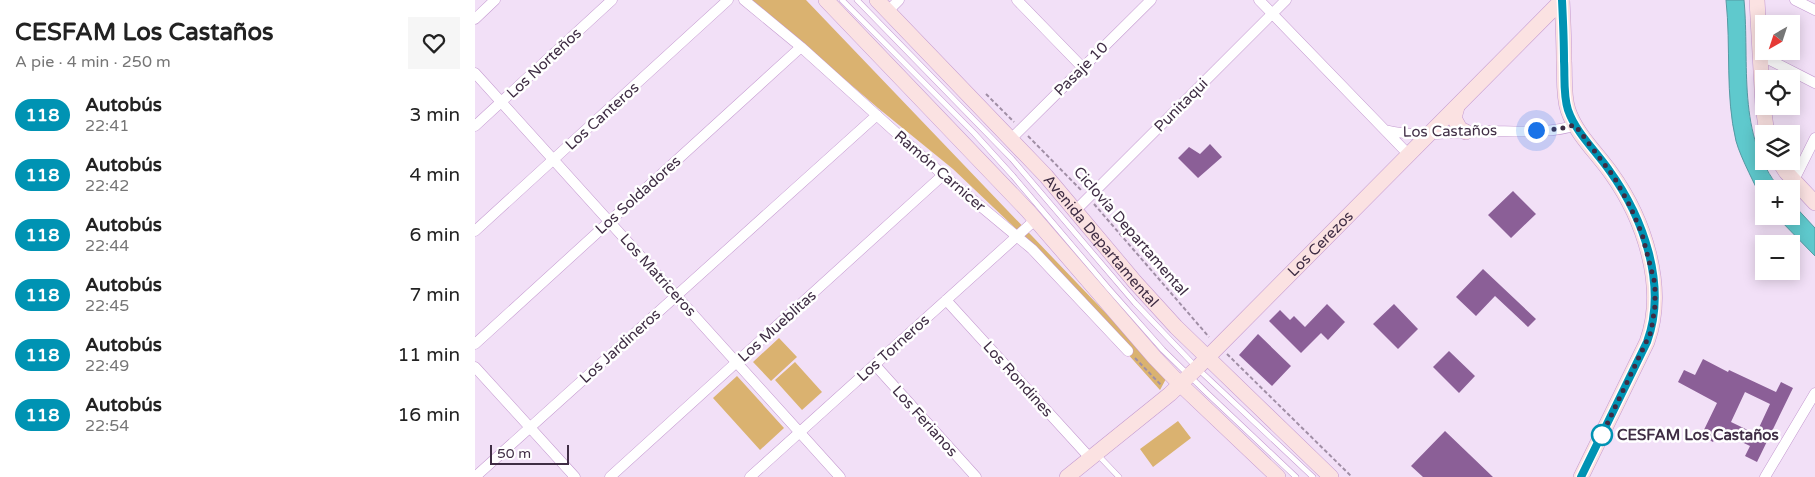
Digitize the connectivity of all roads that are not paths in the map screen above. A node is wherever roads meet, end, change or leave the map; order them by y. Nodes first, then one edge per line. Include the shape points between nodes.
1 (495, 0) edge
2 (612, 0) edge
3 (729, 0) edge
4 (744, 0) edge
5 (826, 0) edge
6 (842, 0) edge
7 (857, 0) edge
8 (877, 0) edge
9 (899, 0) edge
10 (1151, 0) edge
11 (1259, 0) edge
12 (1286, 0) edge
13 (1562, 0) edge
14 (1757, 0) edge
15 (1795, 0) edge
16 (1025, 3) edge
17 (1815, 10) edge
18 (888, 11) junction
19 (1273, 14) junction
20 (1758, 15) edge
21 (475, 19) edge
22 (1541, 23) junction
23 (1564, 34) junction
24 (801, 47) junction
25 (1760, 60) edge
26 (1770, 60) edge
27 (1083, 68) junction
28 (475, 73) edge
29 (1815, 83) edge
30 (501, 102) junction
31 (1457, 107) junction
32 (877, 115) junction
33 (1575, 125) junction
34 (1765, 125) edge
35 (475, 126) edge
36 (1385, 130) junction
37 (1466, 132) junction
38 (1431, 133) junction
39 (1017, 134) junction
40 (1815, 138) edge
41 (1409, 155) junction
42 (554, 159) junction
43 (1786, 170) edge
44 (943, 175) junction
45 (1794, 180) joint
46 (1800, 187) edge
47 (1815, 203) edge
48 (1076, 210) junction
49 (1035, 220) junction
50 (609, 221) junction
51 (475, 231) edge
52 (1016, 236) junction
53 (677, 295) junction
54 (946, 300) junction
55 (475, 344) edge
56 (1129, 351) road end
57 (737, 362) junction
58 (875, 364) junction
59 (475, 366) edge
60 (1189, 376) junction
61 (1815, 393) edge
62 (530, 427) junction
63 (800, 432) junction
64 (1093, 456) junction
65 (1312, 460) junction
66 (475, 477) edge
67 (575, 477) edge
68 (610, 477) edge
69 (750, 477) edge
70 (840, 477) edge
71 (976, 477) edge
72 (1067, 477) edge
73 (1119, 477) edge
74 (1277, 477) edge
75 (1296, 477) edge
76 (1313, 477) edge
77 (1324, 477) edge
78 (1331, 477) edge
79 (1581, 477) edge
80 (1765, 477) edge

1 - 21 street
2 - 30 street, Los Norteños
3 - 42 street, Los Canteros
4 - 24 street, Ramón Carnicer
5 - 49 street, Avenida Departamental
6 - 60 lane via 974,133
7 - 60 lane via 1052,204
8 - 18 street, Avenida Departamental
9 - 18 street
10 - 27 street, Pasaje 10
11 - 19 street, Los Castaños
12 - 19 street, Punitaqui
13 - 22 street, Los Cerezos
13 - 23 street
14 - 20 street
15 - 17 street
16 - 27 street
18 - 39 street, Avenida Departamental
19 - 36 street, Los Castaños
19 - 48 street, Punitaqui
22 - 23 street via 1555,24
22 - 31 street, Los Cerezos
23 - 33 street via 1566,103
24 - 32 street, Ramón Carnicer
24 - 50 street, Los Soldadores
25 - 34 street
26 - 29 street
27 - 39 street, Pasaje 10
28 - 30 street, Los Matriceros
30 - 35 street, Los Norteños
30 - 42 street, Los Matriceros
31 - 37 street via 1456,124
31 - 38 street, Los Cerezos
32 - 44 street, Ramón Carnicer
32 - 53 street, Los Jardineros
33 - 37 street, Los Castaños via 1553,130
33 - 79 street via 1614,177 1630,206 1648,253 1655,295 1654,320 1647,342
36 - 38 street, Los Castaños
36 - 41 street, Los Castaños
37 - 38 street, Los Castaños
38 - 41 street, Los Cerezos
39 - 48 street, Avenida Departamental
40 - 45 street
41 - 60 street, Los Cerezos
42 - 50 street, Los Matriceros
42 - 51 street, Los Canteros
43 - 45 street
44 - 52 street, Ramón Carnicer
44 - 57 street, Los Mueblitas
46 - 47 street
48 - 60 street, Avenida Departamental via 1135,282
49 - 52 street, Los Torneros
49 - 60 street, Avenida Departamental via 1099,295
50 - 53 street, Los Matriceros
50 - 55 street, Los Soldadores
52 - 54 street, Los Torneros
52 - 56 street, Ramón Carnicer
53 - 57 street, Los Matriceros
53 - 62 street, Los Jardineros
54 - 58 street, Los Torneros
54 - 64 street, Los Rondines
57 - 63 street, Los Matriceros
57 - 68 street, Los Mueblitas
58 - 63 street, Los Torneros
58 - 71 street, Los Ferianos
59 - 62 street
60 - 64 street, Los Cerezos
60 - 65 street, Avenida Departamental
60 - 74 street, Avenida Departamental
60 - 75 lane
60 - 76 lane
61 - 80 street
62 - 66 street, Los Jardineros
62 - 67 street
63 - 69 street, Los Torneros
63 - 70 street, Los Matriceros
64 - 72 street, Los Cerezos
64 - 73 lane
65 - 77 lane
65 - 78 street, Avenida Departamental

